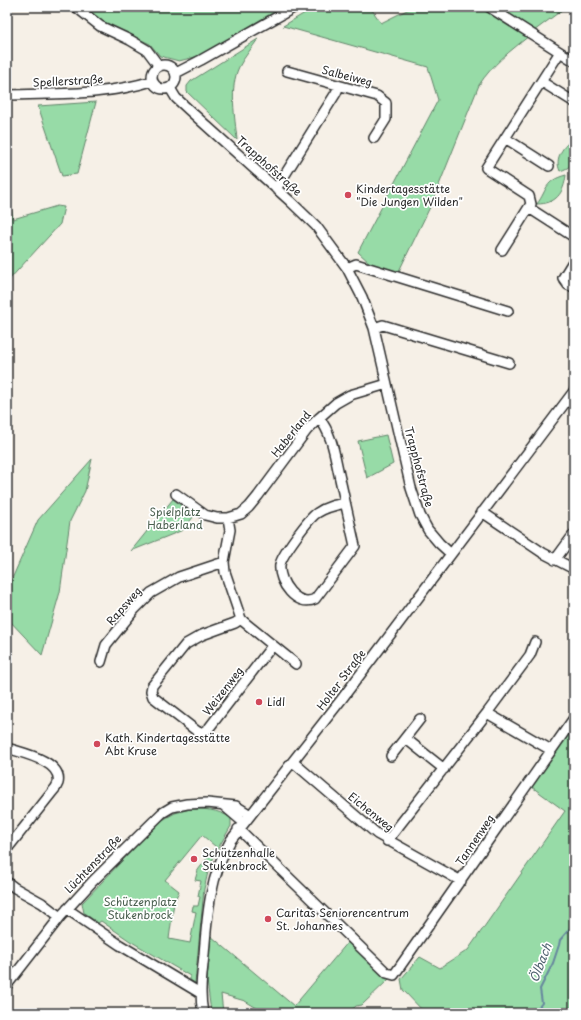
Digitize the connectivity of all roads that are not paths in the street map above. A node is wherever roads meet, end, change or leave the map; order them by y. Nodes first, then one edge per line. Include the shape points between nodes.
1 (76, 7) edge
2 (295, 7) edge
3 (489, 7) edge
4 (560, 52) junction
5 (574, 61) edge
6 (159, 66) junction
7 (287, 71) dead end
8 (176, 73) junction
9 (152, 82) junction
10 (542, 82) junction
11 (339, 86) junction
12 (170, 88) junction
13 (7, 95) edge
14 (574, 102) edge
15 (374, 138) dead end
16 (505, 138) junction
17 (549, 166) dead end
18 (276, 188) junction
19 (529, 208) junction
20 (574, 237) edge
21 (502, 250) dead end
22 (574, 260) edge
23 (347, 268) junction
24 (574, 287) edge
25 (508, 311) dead end
26 (374, 328) junction
27 (509, 363) dead end
28 (387, 384) junction
29 (574, 391) edge
30 (319, 418) junction
31 (176, 494) dead end
32 (345, 503) junction
33 (482, 512) junction
34 (228, 518) junction
35 (574, 534) edge
36 (451, 554) junction
37 (555, 560) junction
38 (224, 562) junction
39 (574, 569) edge
40 (241, 618) junction
41 (535, 642) dead end
42 (272, 646) junction
43 (101, 662) dead end
44 (296, 664) dead end
45 (487, 713) junction
46 (574, 718) edge
47 (420, 719) dead end
48 (405, 738) junction
49 (7, 748) edge
50 (551, 750) junction
51 (390, 756) dead end
52 (293, 762) junction
53 (444, 769) junction
54 (222, 804) junction
55 (250, 814) junction
56 (240, 826) junction
57 (387, 841) junction
58 (7, 849) edge
59 (461, 881) junction
60 (7, 882) edge
61 (67, 909) junction
62 (60, 917) junction
63 (7, 985) edge
64 (200, 993) junction
65 (203, 1013) edge

1 - 6 street via 100,26 147,50
2 - 8 street
3 - 4 street
4 - 5 street
4 - 10 street
6 - 8 street via 171,67
6 - 9 street via 153,71
7 - 11 street, Salbeiweg
8 - 12 street via 177,78
9 - 12 street via 156,87
9 - 13 street, Spellerstraße via 98,93
10 - 14 street
10 - 16 street
11 - 15 street, Salbeiweg via 377,96 386,104 386,119
11 - 18 street
12 - 18 street, Trapphofstraße via 176,98
16 - 17 street
16 - 19 street via 486,168 529,196
18 - 23 street, Trapphofstraße via 316,226
19 - 20 street
19 - 21 street
22 - 24 street via 563,278 568,285
23 - 25 street via 356,264
23 - 26 street, Trapphofstraße
26 - 27 street via 383,325
26 - 28 street, Trapphofstraße
28 - 30 street, Haberland via 350,395
28 - 36 street, Trapphofstraße via 411,488 420,515 428,530
29 - 33 street, Holter Straße
30 - 32 street via 332,444
30 - 34 street, Haberland via 307,430 249,507 240,514
31 - 34 street, Haberland via 205,516
32 - 32 street via 355,546 315,599 305,602 284,585 280,574 283,555 314,514 324,508
33 - 36 street, Holter Straße
33 - 37 street
34 - 38 street via 230,530
35 - 37 street
36 - 52 street, Holter Straße
37 - 39 street
38 - 40 street
38 - 43 street, Rapsweg via 179,577 151,592 106,645
40 - 42 street
40 - 42 street, Weizenweg via 186,644 152,686 153,697 198,732 203,732 209,728
41 - 45 street via 530,655
42 - 44 street
45 - 50 street
45 - 53 street
46 - 50 street, Tannenweg
47 - 48 street
48 - 51 street
48 - 53 street
49 - 58 street via 46,761 58,775 58,782 53,791
50 - 59 street, Tannenweg
52 - 55 street, Holter Straße
52 - 57 street, Eichenweg
53 - 57 street
54 - 55 street, Lüchtenstraße via 236,806
54 - 56 street
54 - 61 street, Lüchtenstraße via 187,804 172,807 162,813
55 - 56 street, Holter Straße
56 - 59 street, Tannenweg via 244,834 387,973 394,975
56 - 64 street, Holter Straße via 224,850 216,872 206,922
57 - 59 street, Eichenweg
60 - 62 street
61 - 62 street, Lüchtenstraße
61 - 64 street
62 - 63 street, Lüchtenstraße
64 - 65 street, Holter Straße

